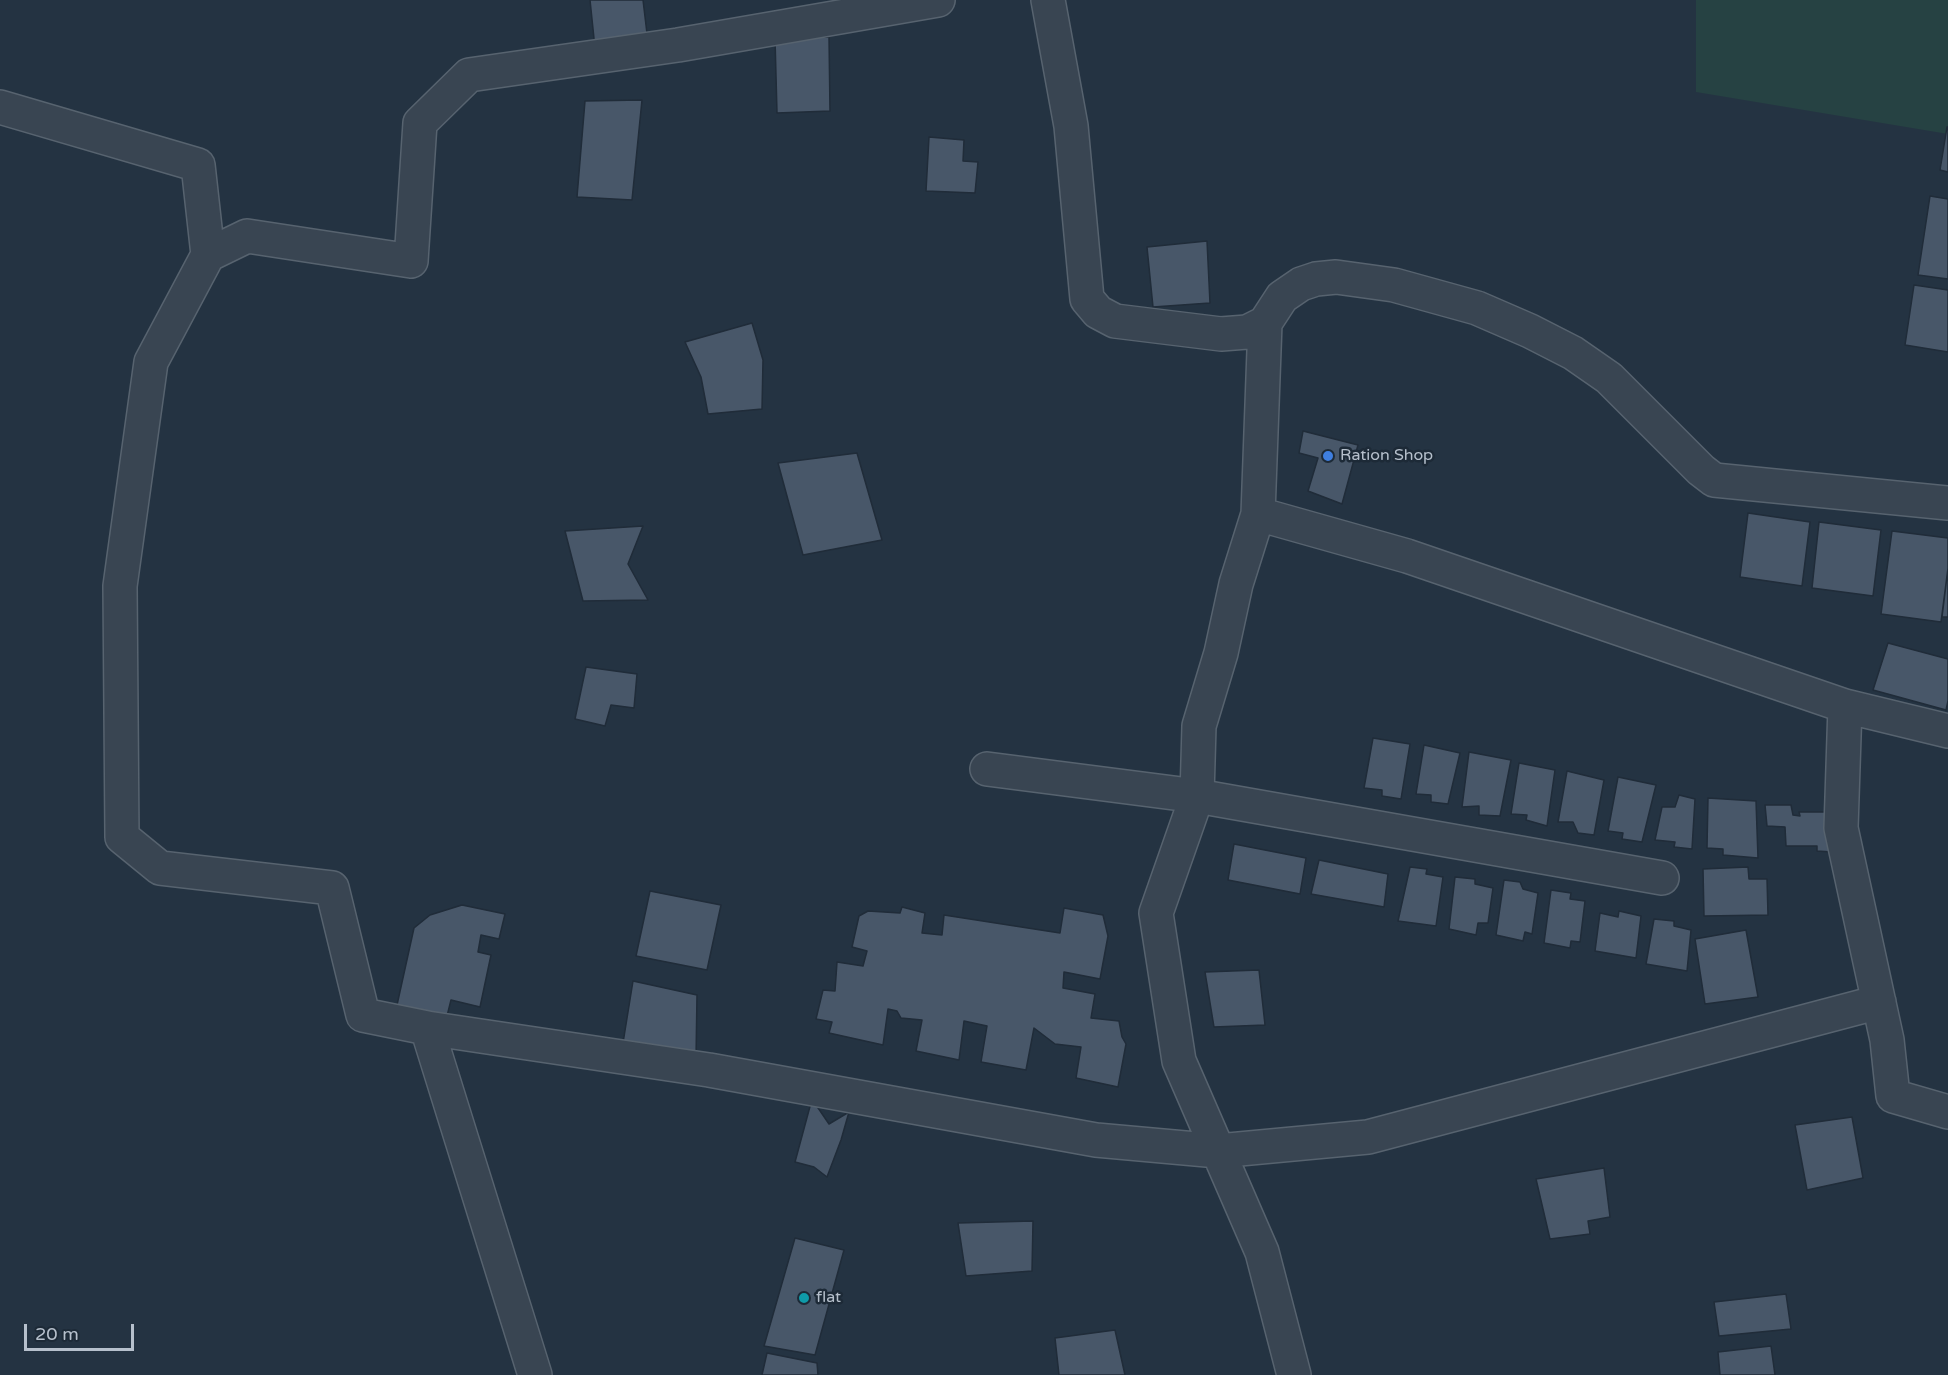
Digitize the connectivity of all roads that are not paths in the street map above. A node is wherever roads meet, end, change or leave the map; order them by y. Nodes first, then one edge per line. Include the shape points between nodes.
1 (938, 0) edge
2 (1048, 0) edge
3 (0, 107) edge
4 (208, 255) junction
5 (1265, 323) junction
6 (1948, 503) edge
7 (1258, 514) junction
8 (1845, 706) junction
9 (1948, 731) edge
10 (987, 769) dead end
11 (1197, 796) junction
12 (1662, 878) dead end
13 (1879, 1002) junction
14 (427, 1028) junction
15 (1948, 1112) edge
16 (1218, 1151) junction
17 (536, 1375) edge
18 (1294, 1375) edge

1 - 4 street via 678,45 469,75 420,123 411,261 247,236
2 - 5 street via 1071,126 1087,299 1098,312 1115,321 1221,334 1246,332
3 - 4 street via 198,165
4 - 14 street via 151,362 120,586 123,837 160,868 332,888 363,1015
5 - 6 street via 1282,297 1316,279 1336,277 1394,285 1477,308 1573,353 1610,378 1714,480
5 - 7 street
7 - 8 street via 1407,556
7 - 11 street via 1200,726
8 - 9 street
8 - 13 street via 1841,828
10 - 11 street
11 - 12 street
11 - 16 street via 1156,913 1179,1061
13 - 15 street via 1893,1096
13 - 16 street via 1368,1137
14 - 16 street via 709,1070 1096,1140
14 - 17 street
16 - 18 street via 1262,1252

